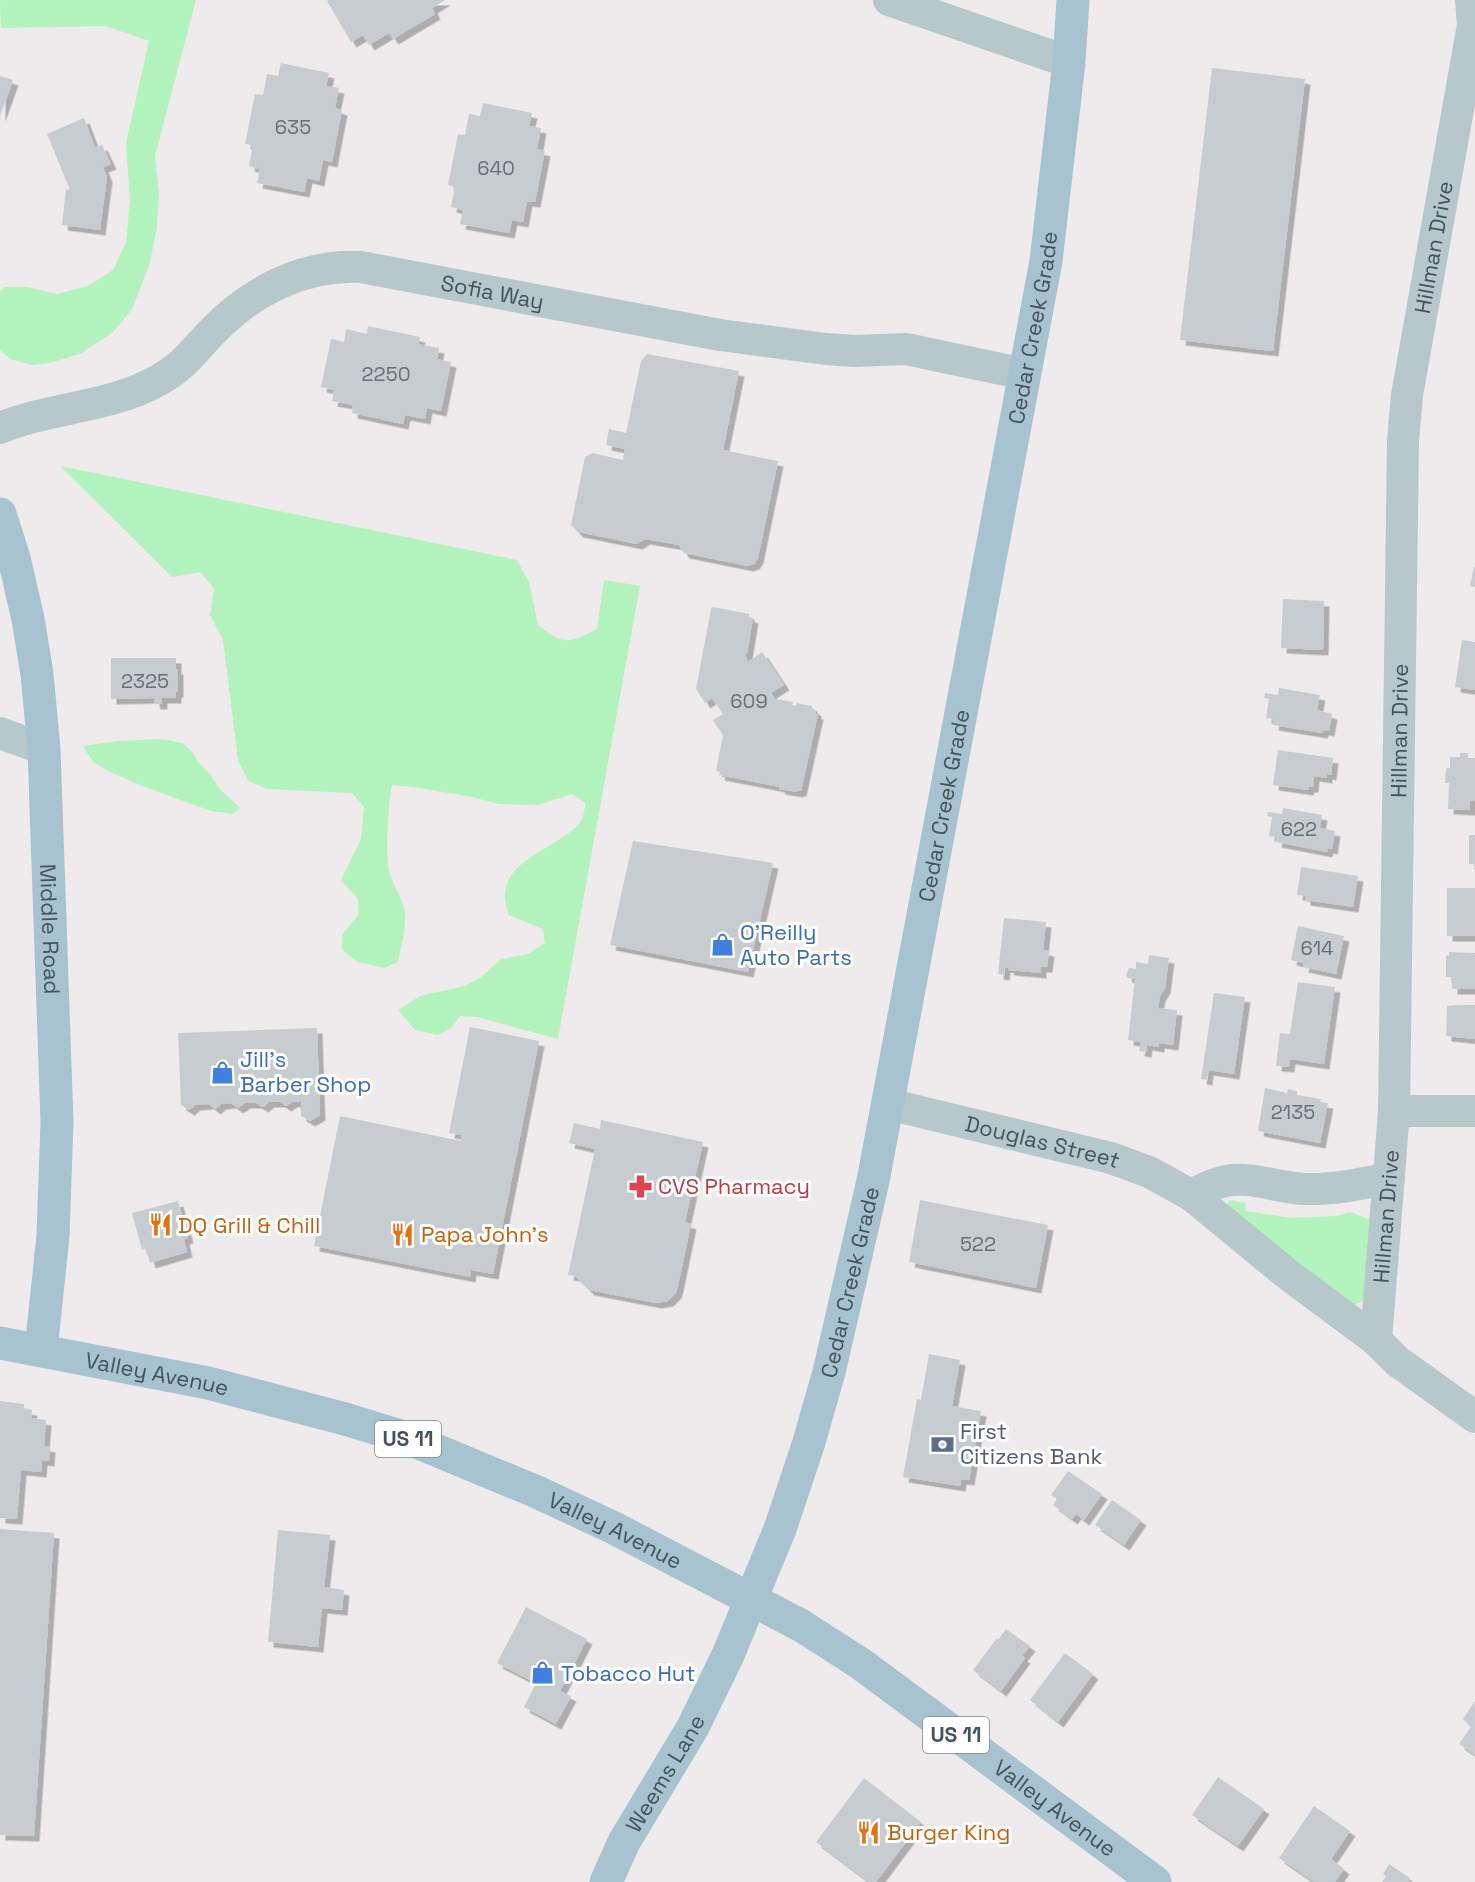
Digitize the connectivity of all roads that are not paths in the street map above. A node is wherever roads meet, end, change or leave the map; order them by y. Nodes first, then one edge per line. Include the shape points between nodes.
1 (890, 0) edge
2 (1073, 0) edge
3 (1471, 0) edge
4 (1069, 62) junction
5 (1025, 374) junction
6 (0, 428) edge
7 (0, 514) edge
8 (0, 734) edge
9 (44, 749) junction
10 (888, 1104) junction
11 (1475, 1110) edge
12 (1394, 1111) junction
13 (1389, 1178) junction
14 (1191, 1196) junction
15 (1376, 1340) junction
16 (0, 1342) edge
17 (41, 1350) junction
18 (1475, 1417) edge
19 (751, 1598) junction
20 (606, 1882) edge
21 (1155, 1882) edge

1 - 4 street
2 - 4 main road, Cedar Creek Grade
3 - 12 street, Hillman Drive via 1473,25 1402,440
4 - 5 main road, Cedar Creek Grade via 1046,261
5 - 6 street, Sofia Way via 906,349 834,350 720,335 344,266 286,279 255,297 216,328 184,364 157,381 131,393
5 - 10 main road, Cedar Creek Grade
7 - 9 main road, Middle Road via 28,619 38,674
8 - 9 street
9 - 17 main road, Middle Road via 57,1122 53,1236
10 - 14 street, Douglas Street via 1111,1158 1149,1172
10 - 19 main road, Cedar Creek Grade via 829,1372 780,1529
11 - 12 street
12 - 13 street, Hillman Drive
13 - 14 street via 1314,1189 1226,1181
13 - 15 street, Hillman Drive
14 - 15 street, Douglas Street
15 - 18 street via 1397,1361
16 - 17 main road, Valley Avenue / US 11
17 - 19 main road, Valley Avenue / US 11 via 208,1383 407,1438 537,1492
19 - 20 main road, Weems Lane via 729,1656 693,1727 624,1842
19 - 21 main road, Valley Avenue / US 11 via 861,1664

